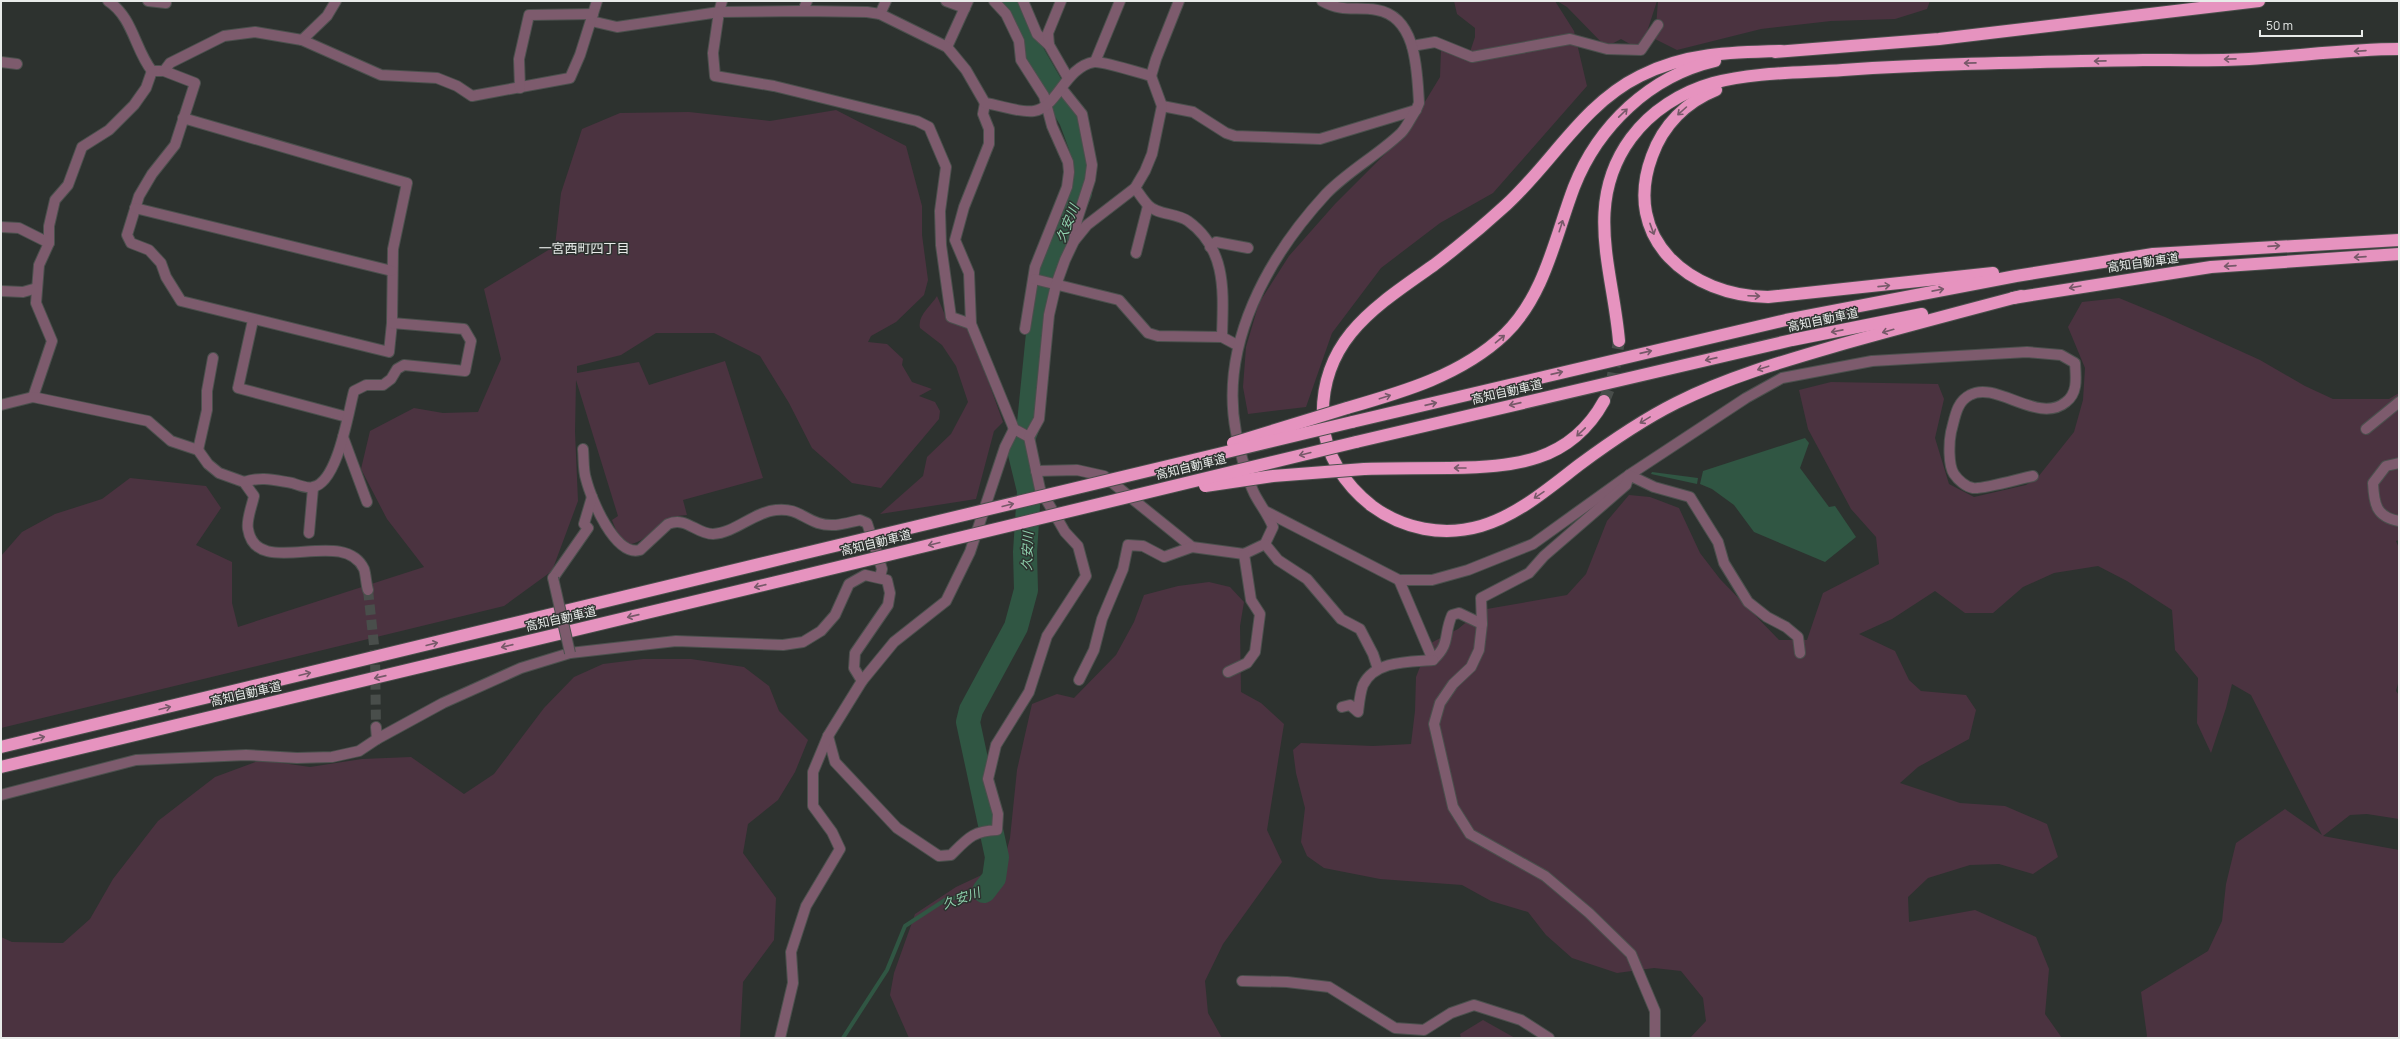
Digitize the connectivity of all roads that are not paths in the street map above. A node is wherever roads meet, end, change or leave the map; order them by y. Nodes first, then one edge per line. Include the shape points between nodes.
1 (148, 1) edge
2 (336, 1) edge
3 (597, 1) edge
4 (722, 1) edge
5 (807, 1) edge
6 (886, 1) edge
7 (946, 1) edge
8 (994, 1) edge
9 (1023, 1) edge
10 (1061, 1) edge
11 (1120, 1) edge
12 (1179, 1) edge
13 (1322, 1) edge
14 (2259, 1) edge
15 (112, 2) edge
16 (166, 3) dead end
17 (966, 5) edge
18 (803, 11) junction
19 (719, 12) junction
20 (880, 14) junction
21 (592, 17) junction
22 (1658, 25) dead end
23 (302, 40) junction
24 (1049, 45) junction
25 (1412, 46) junction
26 (2399, 46) edge
27 (947, 47) junction
28 (2384, 49) junction
29 (2399, 49) edge
30 (1781, 51) junction
31 (1, 62) edge
32 (1096, 62) junction
33 (17, 64) dead end
34 (164, 71) junction
35 (152, 72) junction
36 (1783, 74) junction
37 (1151, 76) junction
38 (1068, 78) junction
39 (520, 88) junction
40 (1062, 89) junction
41 (985, 103) junction
42 (1048, 103) junction
43 (1162, 106) junction
44 (1416, 110) junction
45 (184, 118) junction
46 (1135, 188) junction
47 (1148, 206) junction
48 (135, 208) junction
49 (1, 227) edge
50 (2399, 240) edge
51 (1074, 241) junction
52 (49, 243) junction
53 (1210, 247) junction
54 (1248, 248) dead end
55 (1136, 253) dead end
56 (2153, 254) junction
57 (2399, 254) edge
58 (392, 271) junction
59 (1034, 280) junction
60 (1056, 285) junction
61 (37, 288) junction
62 (1, 291) edge
63 (2021, 296) junction
64 (253, 320) junction
65 (392, 323) junction
66 (971, 324) junction
67 (1025, 329) dead end
68 (1222, 337) junction
69 (1619, 341) tunnel mouth
70 (1238, 345) junction
71 (213, 358) dead end
72 (33, 397) junction
73 (1604, 401) tunnel mouth
74 (2399, 402) edge
75 (1, 405) edge
76 (346, 417) junction
77 (1014, 429) junction
78 (2366, 429) dead end
79 (343, 437) junction
80 (1029, 438) junction
81 (583, 449) dead end
82 (198, 450) junction
83 (2399, 463) edge
84 (1036, 471) junction
85 (1629, 475) junction
86 (1126, 476) junction
87 (2033, 476) dead end
88 (244, 482) junction
89 (313, 488) junction
90 (592, 497) junction
91 (367, 502) dead end
92 (1267, 512) junction
93 (2399, 521) edge
94 (309, 533) dead end
95 (956, 539) junction
96 (1266, 544) junction
97 (1192, 547) junction
98 (1244, 554) junction
99 (880, 577) junction
100 (1399, 580) junction
101 (368, 590) tunnel mouth
102 (1482, 624) junction
103 (570, 653) junction
104 (1800, 653) dead end
105 (1433, 660) junction
106 (1378, 669) junction
107 (1228, 672) dead end
108 (1079, 680) dead end
109 (862, 681) junction
110 (1342, 707) dead end
111 (376, 727) tunnel mouth
112 (828, 736) junction
113 (377, 739) junction
114 (1, 748) edge
115 (1, 767) edge
116 (1, 795) edge
117 (1242, 981) dead end
118 (780, 1038) edge
119 (1549, 1038) edge
120 (1655, 1038) edge

1 - 16 street
2 - 23 street via 323,21
3 - 21 street
4 - 19 street
5 - 18 street
6 - 20 street
7 - 17 street
8 - 42 street via 1006,14 1019,41 1021,60
9 - 24 street via 1037,34
10 - 24 street via 1048,33
11 - 32 street
12 - 37 street
13 - 25 street via 1347,10 1376,9 1391,14 1400,22
14 - 30 highway via 1939,39
15 - 35 street via 126,19 144,61
17 - 27 street
18 - 19 street
18 - 20 street
19 - 21 street via 617,27
19 - 66 street via 713,53 714,76 796,91 917,121 929,127 946,168 940,211 941,245 951,316
20 - 27 street
21 - 39 street via 570,78
21 - 39 street via 529,15 519,59
22 - 25 street via 1641,50 1606,49 1570,39 1472,57 1435,42
23 - 34 street via 255,32 224,36 170,63
23 - 39 street via 381,74 437,78 457,86 472,96
24 - 38 street
25 - 44 street via 1419,103
26 - 28 highway
27 - 41 street via 966,70
28 - 29 highway
28 -> 36 highway via 2246,59 1944,63
63 -> 30 highway via 1823,349 1704,390 1648,418 1600,449 1542,493 1486,524 1445,531 1416,527 1388,516 1356,492 1341,473 1330,452 1324,432 1323,403 1331,367 1342,345 1369,312 1387,296 1466,241 1535,176 1591,111 1626,84 1654,70 1697,57 1729,52
86 -> 30 highway, bridge via 1440,377 1486,350 1506,333 1523,313 1536,291 1584,164 1615,120 1656,85 1680,72 1729,58
31 - 33 street
32 - 37 street
32 - 38 street via 1078,68
34 - 35 street
34 - 45 street via 195,83
35 - 52 street via 146,88 134,105 109,130 82,147 68,185 55,200 49,226
36 -> 56 highway via 1739,82 1705,94 1680,112 1669,124 1648,165 1644,192 1653,232 1668,256 1702,283 1734,294 1768,297
36 - 69 highway via 1730,79 1682,96 1651,116 1624,148 1607,188 1603,220
37 - 43 street
38 - 40 street
40 - 42 street
40 - 51 street via 1082,114 1092,165
41 - 42 street via 1034,111
41 - 66 street via 983,114 989,129 989,144 964,207 955,240 969,273
42 - 59 street via 1069,172 1067,187 1035,267
43 - 44 street via 1193,112 1235,136 1320,139
43 - 46 street via 1152,154 1146,171
44 - 70 street via 1402,132 1327,194 1296,232 1275,260 1255,299
45 - 48 street via 175,145 152,174
45 - 58 street via 408,183 393,249
46 - 47 street
46 - 51 street via 1087,225
47 - 53 street via 1187,221
47 - 55 street
48 - 58 street
48 - 64 street via 127,235 131,243 149,250 162,263 166,277 181,301
49 - 52 street via 20,228
56 -> 50 highway, 高知自動車道
51 - 60 street
52 - 61 street via 39,265
53 - 54 street via 1216,242
53 - 68 street via 1223,278
86 -> 56 highway, 高知自動車道, bridge via 1786,320 2016,276
57 -> 63 highway, 高知自動車道 via 2211,267
58 - 65 street
59 - 60 street
59 - 67 street
60 - 68 street via 1119,300 1148,333 1158,336
60 - 80 street via 1050,315 1039,419
61 - 62 street via 23,292
61 - 72 street via 36,303 52,341
63 -> 95 highway, 高知自動車道, bridge via 1792,340 1607,382
64 - 65 street via 389,352
64 - 76 street via 238,388
65 - 76 street via 464,329 471,341 465,371 404,365 383,384 366,385 354,391
66 - 77 street
68 - 70 street
70 - 92 street via 1233,383 1236,433 1254,492
71 - 82 street via 207,391 207,410
72 - 75 street
72 - 82 street via 148,422 172,440
73 -> 95 highway, bridge via 1599,411 1579,434 1553,453 1536,459 1497,467 1364,469 1273,476 1211,485 998,533
74 - 78 street
76 - 79 street
77 - 80 street
77 - 109 street via 1004,447 970,552 946,601 894,642
79 - 89 street via 330,474
79 - 91 street
80 - 84 street
81 - 90 street via 585,477
82 - 88 street via 208,464 220,473
83 - 93 street via 2386,466 2373,483 2375,506 2387,519
84 - 97 street via 1077,470 1104,476
84 - 112 street via 1040,489 1065,532 1078,546 1086,576 1047,636 1029,692 996,745 988,779 998,814 997,830 981,831 951,855 939,856 897,828 835,762
85 - 87 street via 1746,398 1782,378 1872,360 2027,352 2061,354 2075,363 2077,379 2073,397 2060,408 2040,408 1985,392 1970,394 1957,409 1950,435 1953,473 1964,484 1974,489
85 - 100 street via 1533,544 1468,570 1432,580
85 - 102 street via 1626,485 1544,556 1529,573 1481,598
85 - 104 street via 1654,487 1690,497 1718,542 1724,564 1748,602 1798,637
114 -> 86 highway, 高知自動車道, bridge
88 - 89 street via 258,477
88 - 101 street via 254,496 247,528 252,543 262,550 276,553 342,550 354,556 364,569
89 - 94 street
90 - 99 street via 616,541 624,549 634,552 645,547 673,521 680,521 705,533 714,534 764,512 775,510 801,513 819,523 837,526 860,520 867,523 882,569
90 - 103 street, bridge via 584,524 588,528 553,578
92 - 96 street via 1272,527
92 - 100 street
95 -> 115 highway, 高知自動車道, bridge
96 - 98 street
96 - 106 street via 1278,560 1307,579 1341,619 1360,629
97 - 98 street
97 - 108 street via 1164,557 1143,546 1128,545 1123,569 1102,619 1094,650
98 - 107 street via 1251,600 1260,614 1255,652 1248,663
99 - 103 street via 865,575 849,584 835,616 821,631 803,642 783,646 765,643 676,641
99 - 109 street via 887,580 890,593 888,605 855,653 854,668
100 - 105 street
102 - 105 street via 1459,613 1452,615 1444,650
102 - 120 street via 1479,650 1470,667 1453,684 1440,703 1434,724 1453,808 1470,834 1545,876 1589,913 1631,954 1655,1011
103 - 113 street via 521,668 450,700
105 - 106 street via 1397,663
106 - 110 street via 1363,684 1358,712 1350,705
109 - 112 street
111 - 113 street
112 - 118 street via 813,772 813,806 832,832 840,849 806,906 791,952 793,983
113 - 116 street via 359,751 332,757 297,758 246,754 136,760
117 - 119 street via 1288,982 1329,987 1396,1028 1424,1030 1451,1012 1474,1005 1521,1020

